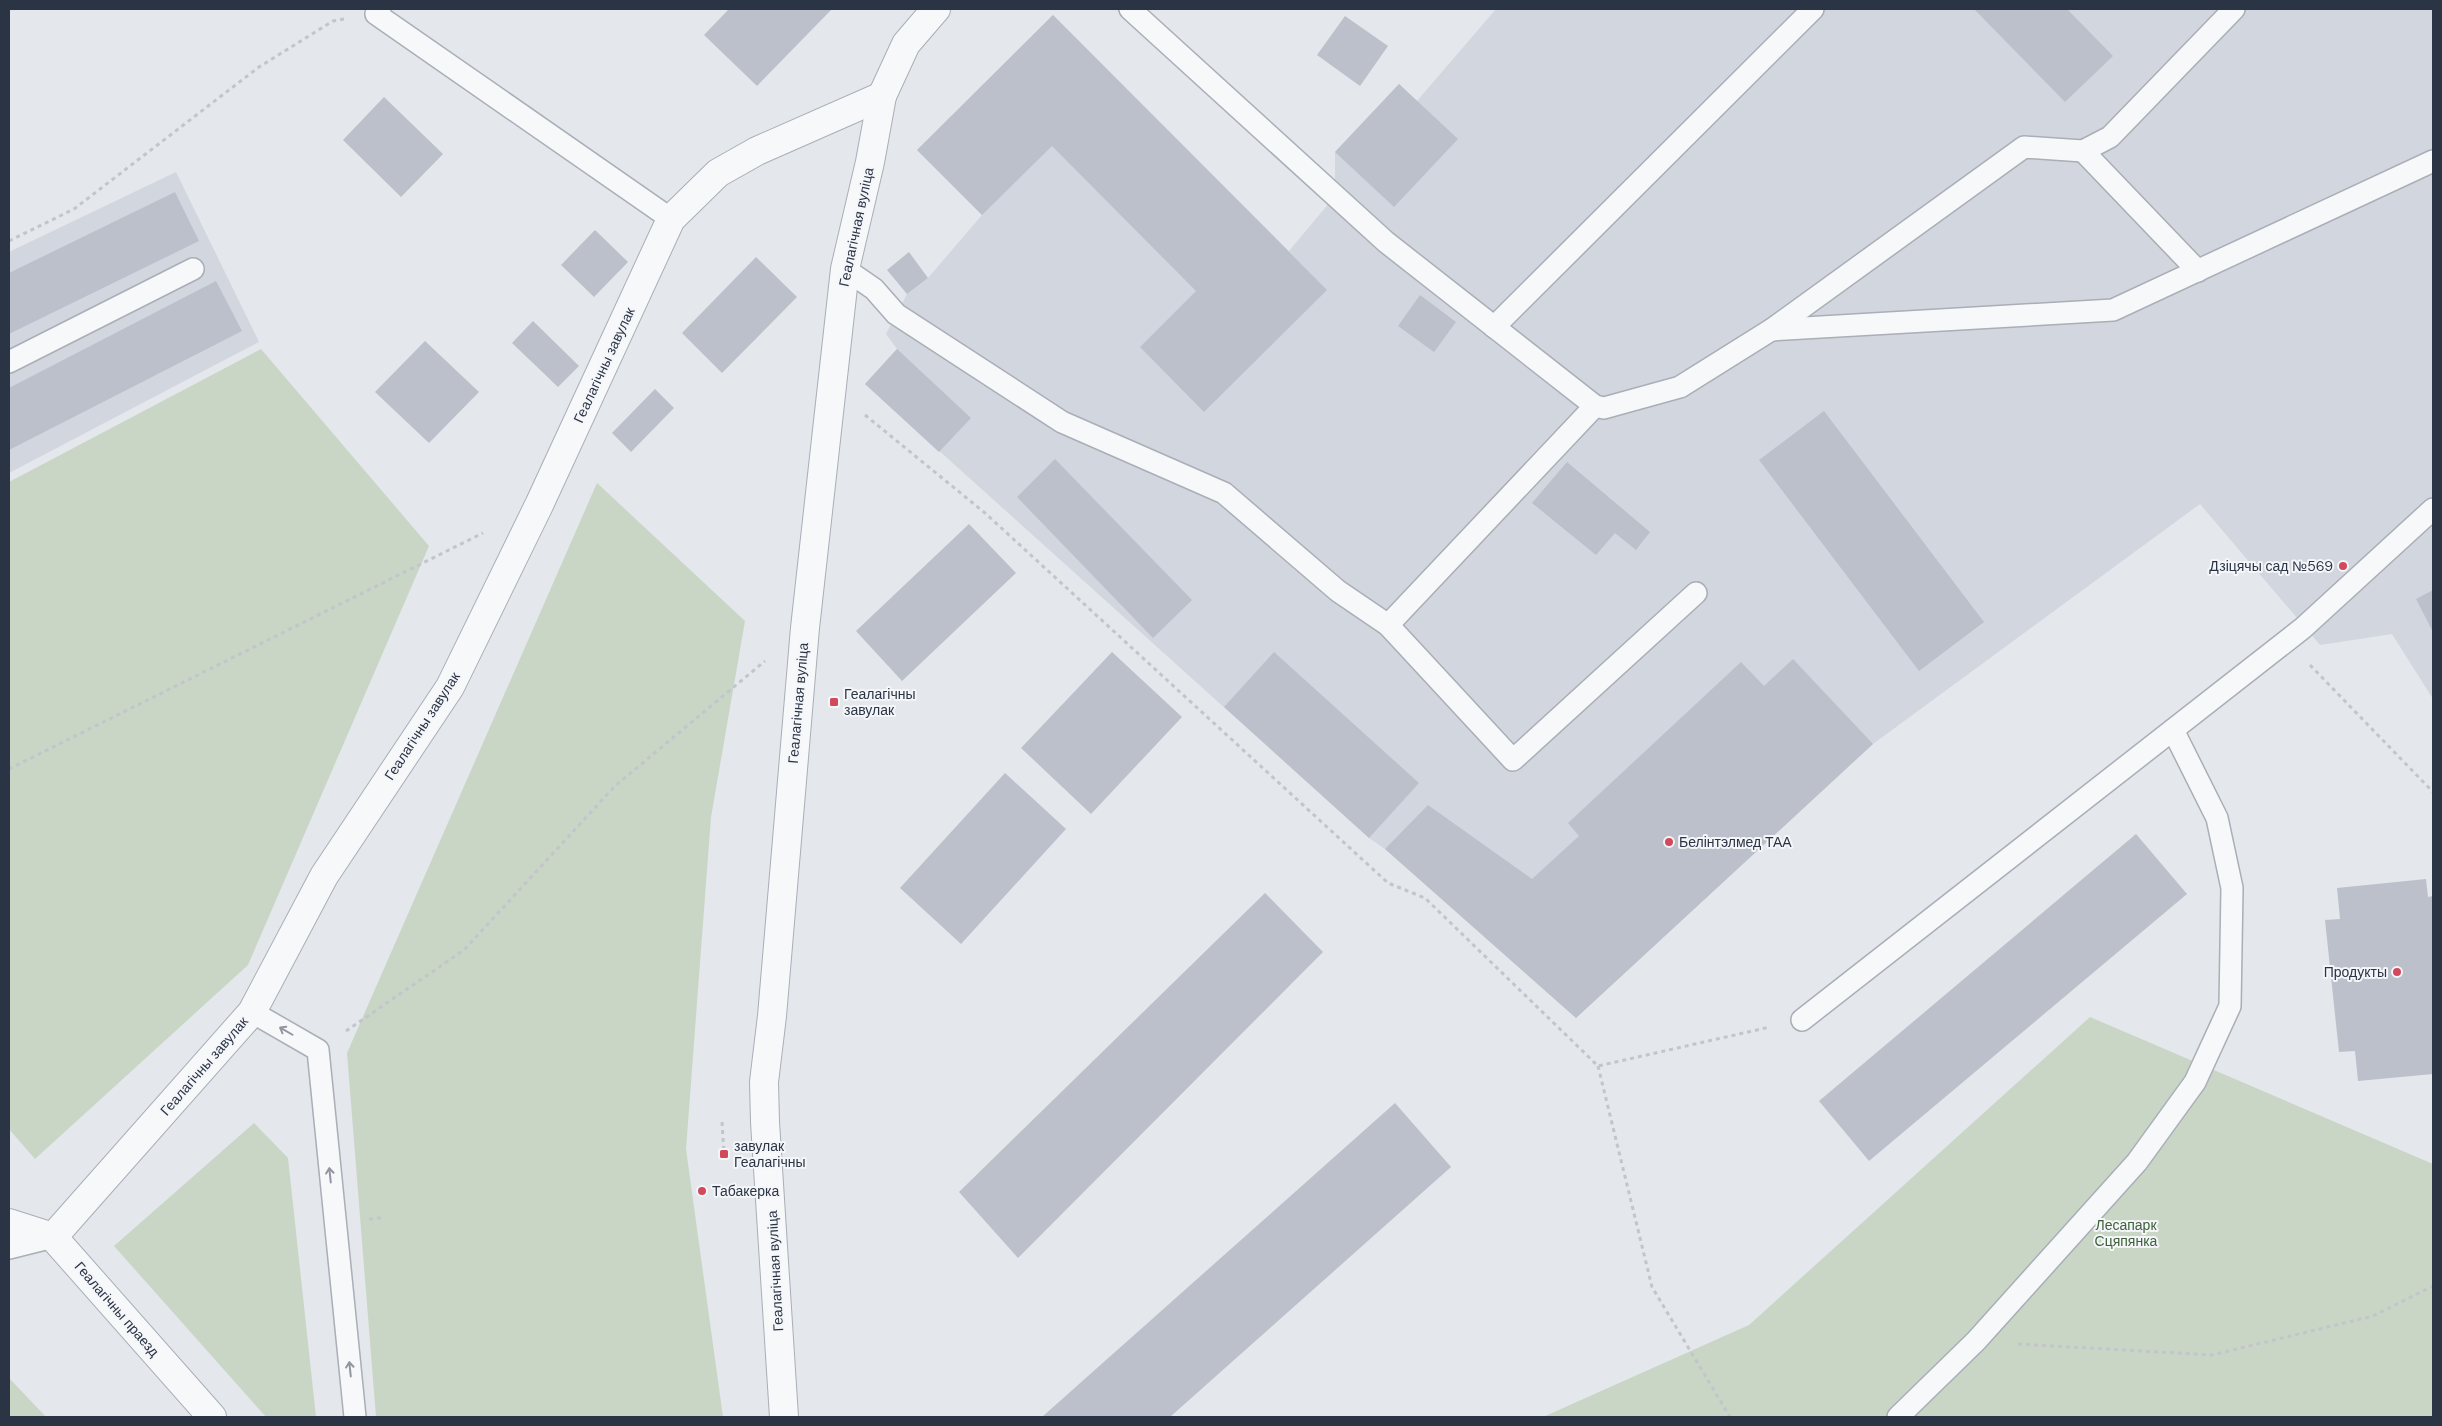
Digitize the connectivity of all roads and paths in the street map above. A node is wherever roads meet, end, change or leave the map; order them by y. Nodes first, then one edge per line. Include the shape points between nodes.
1 (936, 9) edge
2 (1130, 9) edge
3 (1813, 9) edge
4 (2234, 9) edge
5 (378, 11) edge
6 (882, 96) junction
7 (2083, 151) junction
8 (2433, 161) edge
9 (671, 219) junction
10 (9, 241) edge
11 (192, 269) dead end
12 (845, 269) junction
13 (2198, 271) junction
14 (1494, 327) junction
15 (1771, 330) junction
16 (9, 362) edge
17 (1595, 406) junction
18 (857, 408) dead end
19 (2433, 509) edge
20 (489, 530) dead end
21 (1696, 594) dead end
22 (1388, 625) junction
23 (805, 628) junction
24 (2287, 641) junction
25 (2173, 730) junction
26 (9, 769) edge
27 (2433, 792) edge
28 (252, 1012) junction
29 (1802, 1020) joint
30 (318, 1050) junction
31 (1598, 1066) junction
32 (722, 1122) dead end
33 (724, 1154) dead end
34 (9, 1223) edge
35 (53, 1237) junction
36 (9, 1248) edge
37 (2433, 1286) edge
38 (1976, 1341) junction
39 (212, 1417) edge
40 (355, 1417) edge
41 (784, 1417) edge
42 (1730, 1417) edge
43 (1898, 1417) edge

1 - 6 street, Геалагічная вуліца via 906,44
2 - 14 lane via 1386,242
3 - 14 lane
4 - 7 lane via 2110,137
5 - 9 lane
5 - 10 path via 333,21 267,62 74,209
6 - 9 street, Геалагічны завулак via 757,151 718,173
6 - 12 street, Геалагічная вуліца
7 - 13 lane
7 - 15 lane via 2024,147
8 - 13 lane
9 - 28 street, Геалагічны завулак via 450,687 324,876
11 - 16 lane
12 - 22 lane via 874,289 896,314 1062,422 1224,493 1338,591
12 - 23 street, Геалагічная вуліца
13 - 15 lane via 2113,310
14 - 17 lane
15 - 17 lane via 1680,387 1604,408
17 - 22 lane
18 - 31 path via 985,513 1388,883 1425,898
19 - 24 lane
20 - 26 path
21 - 22 lane via 1513,760
23 - 30 path via 615,786 464,950
23 - 41 street, Геалагічная вуліца via 764,1082
24 - 25 lane
24 - 27 path
25 - 29 lane
25 - 38 lane via 2217,818 2232,888 2230,1006 2195,1082 2137,1162
30 -> 28 lane
28 - 35 street, Геалагічны завулак
29 - 31 path
40 -> 30 lane
31 - 42 path via 1652,1287
32 - 33 path
34 - 35 street
35 - 36 lane
35 - 39 street, Геалагічны праезд
37 - 38 path via 2373,1316 2212,1355
38 - 43 lane

